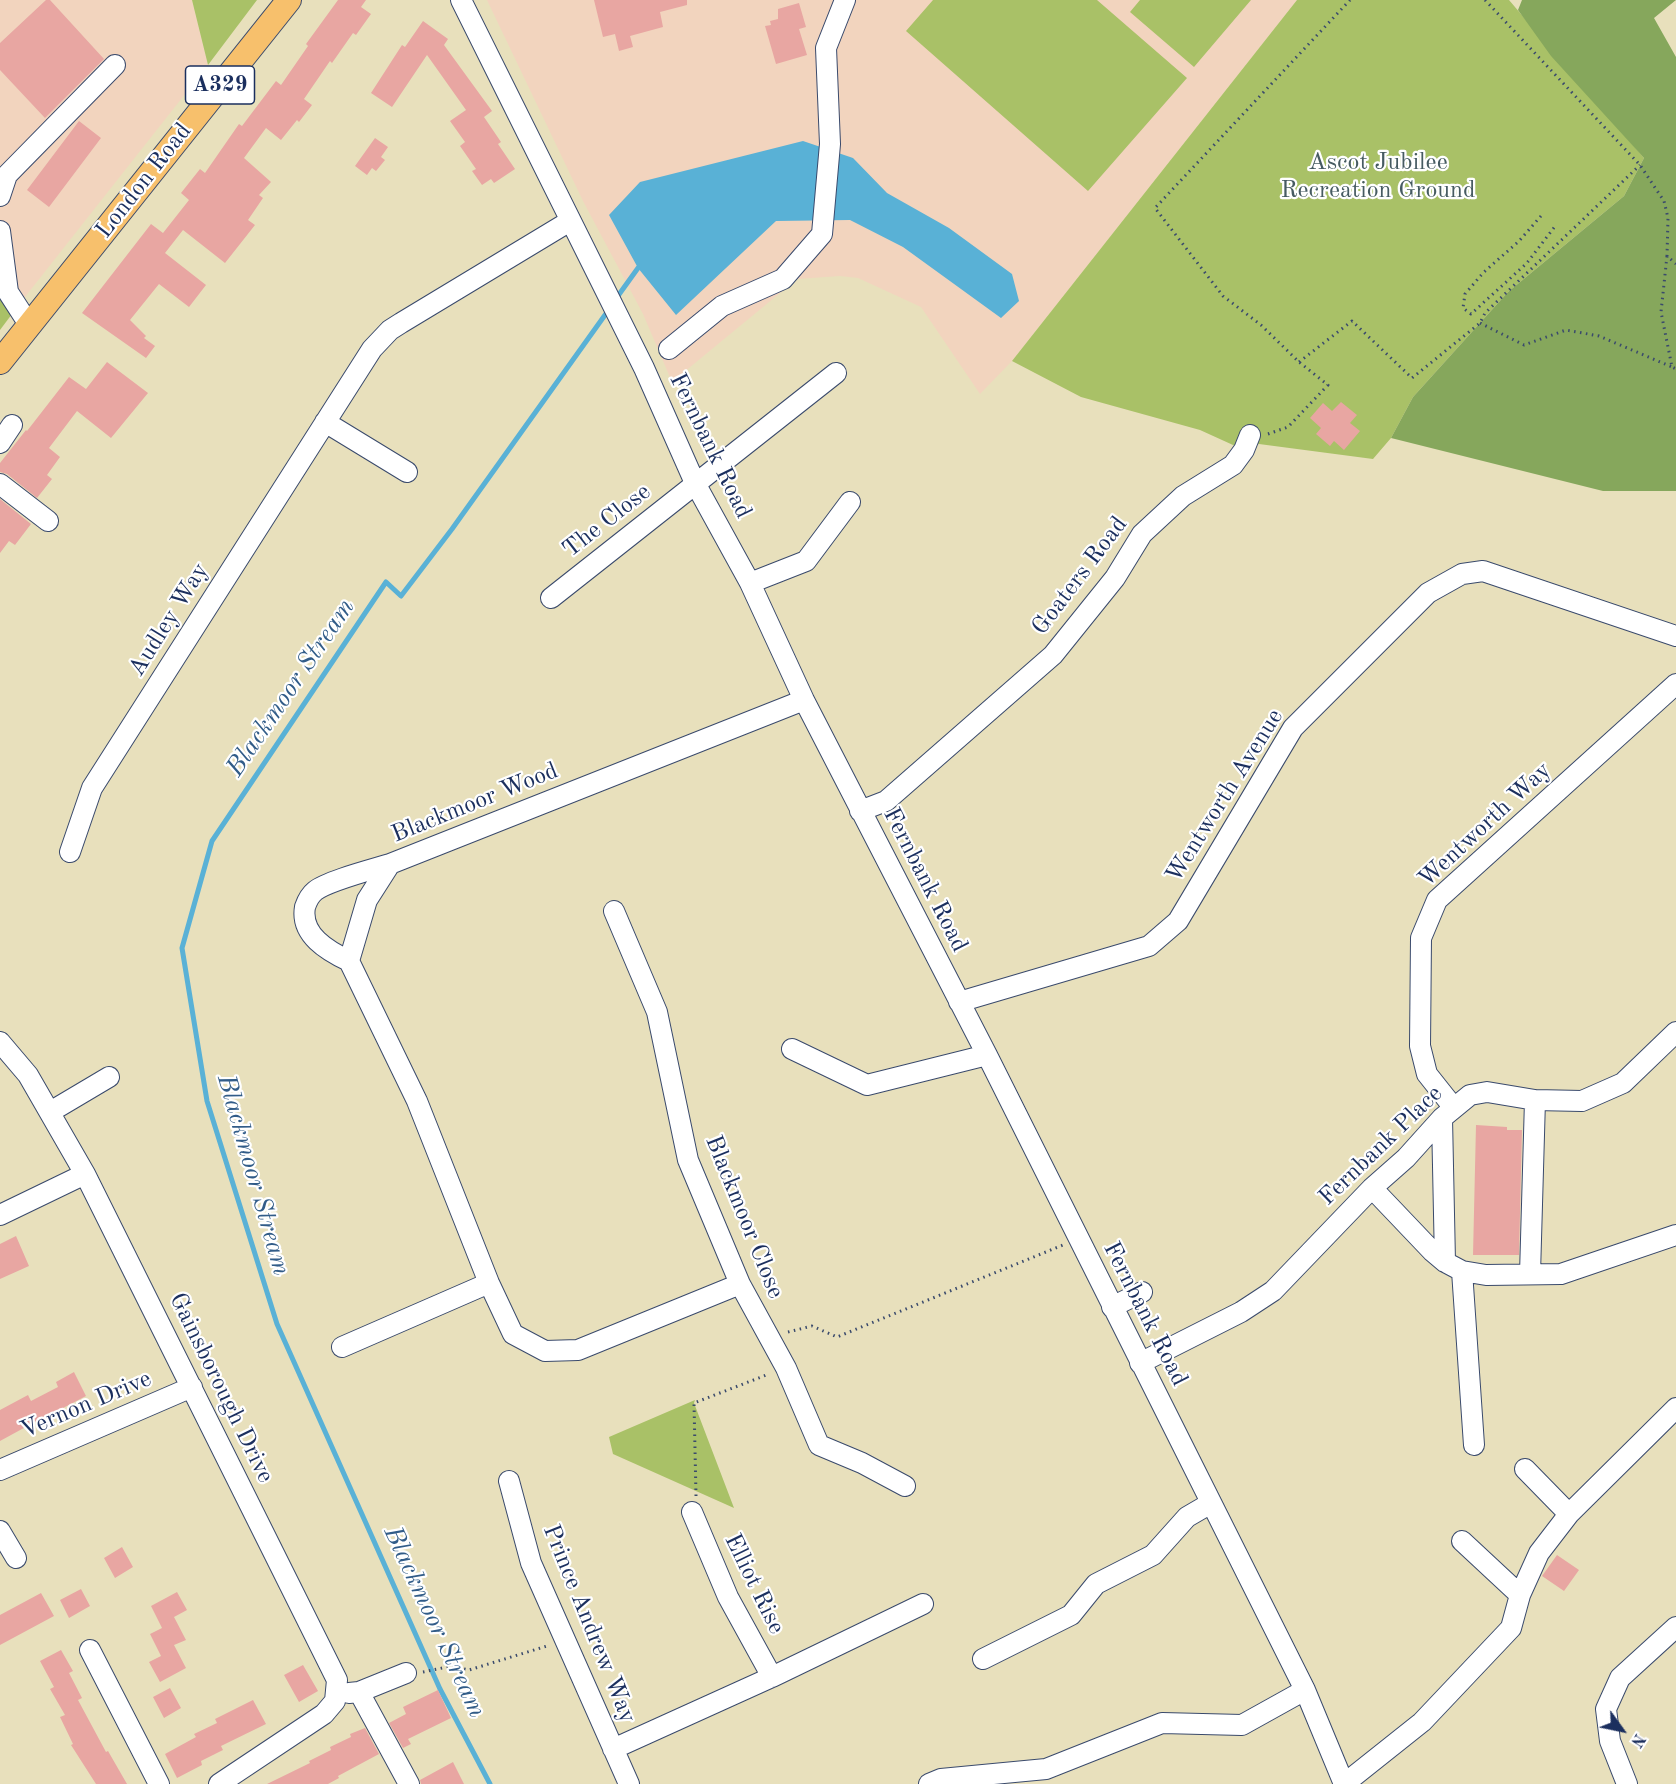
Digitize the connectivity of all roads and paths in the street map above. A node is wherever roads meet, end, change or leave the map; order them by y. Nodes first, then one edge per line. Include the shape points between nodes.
1 (289, 0) edge
2 (461, 0) edge
3 (845, 0) edge
4 (1350, 0) edge
5 (1485, 0) edge
6 (115, 65) dead end
7 (1640, 165) junction
8 (0, 196) edge
9 (1541, 216) dead end
10 (570, 222) junction
11 (1556, 225) dead end
12 (0, 231) edge
13 (1667, 255) junction
14 (1676, 264) edge
15 (1480, 323) junction
16 (30, 326) junction
17 (669, 349) dead end
18 (1299, 362) junction
19 (0, 363) edge
20 (1674, 368) edge
21 (836, 372) dead end
22 (325, 422) junction
23 (12, 424) dead end
24 (0, 443) edge
25 (1246, 443) joint
26 (407, 472) dead end
27 (695, 483) junction
28 (0, 484) edge
29 (850, 501) dead end
30 (48, 521) dead end
31 (750, 583) junction
32 (551, 598) dead end
33 (1676, 636) edge
34 (1676, 684) edge
35 (804, 700) junction
36 (860, 811) junction
37 (70, 852) dead end
38 (390, 864) junction
39 (614, 911) dead end
40 (349, 961) junction
41 (959, 1002) junction
42 (1676, 1032) edge
43 (0, 1042) edge
44 (792, 1049) dead end
45 (987, 1055) junction
46 (109, 1077) dead end
47 (1535, 1100) junction
48 (50, 1112) junction
49 (1448, 1113) junction
50 (85, 1174) junction
51 (1372, 1188) junction
52 (0, 1215) edge
53 (1676, 1234) edge
54 (1078, 1239) junction
55 (1454, 1266) junction
56 (1530, 1274) junction
57 (489, 1282) junction
58 (740, 1284) junction
59 (1142, 1292) dead end
60 (1112, 1307) junction
61 (769, 1338) junction
62 (342, 1347) dead end
63 (1140, 1363) junction
64 (786, 1368) junction
65 (192, 1387) junction
66 (1676, 1408) edge
67 (1474, 1445) dead end
68 (1525, 1469) dead end
69 (0, 1470) edge
70 (509, 1481) dead end
71 (905, 1486) dead end
72 (1211, 1503) junction
73 (692, 1512) joint
74 (1569, 1514) junction
75 (0, 1531) edge
76 (1462, 1540) dead end
77 (16, 1558) dead end
78 (1520, 1595) junction
79 (923, 1604) dead end
80 (1676, 1627) edge
81 (565, 1639) junction
82 (90, 1650) dead end
83 (983, 1659) dead end
84 (427, 1671) dead end
85 (406, 1673) dead end
86 (772, 1677) junction
87 (1305, 1690) junction
88 (337, 1691) junction
89 (360, 1692) junction
90 (613, 1749) junction
91 (240, 1778) edge
92 (159, 1784) edge
93 (219, 1784) edge
94 (408, 1784) edge
95 (629, 1784) edge
96 (929, 1784) edge
97 (1344, 1784) edge
98 (1627, 1784) edge

1 - 16 main road, London Road / A329
2 - 10 street, Fernbank Road
3 - 17 street via 826,48 830,144 822,234 783,279 722,306
4 - 18 path via 1155,208 1223,296 1262,325
5 - 7 path
6 - 8 street via 7,175
7 - 13 path via 1664,201 1668,218
7 - 15 path via 1485,313
9 - 11 path via 1465,294 1463,308 1471,314 1527,263
10 - 22 street, Audley Way via 390,330 372,349
10 - 27 street, Fernbank Road via 645,368
12 - 16 street via 8,292
13 - 14 path
13 - 20 path via 1661,312
15 - 18 path via 1413,378 1352,321
15 - 20 path via 1524,345 1566,330 1599,336
16 - 19 main road, London Road / A329
18 - 25 path via 1328,385 1288,427
21 - 27 street, The Close
22 - 26 street
22 - 37 street, Audley Way via 92,788
23 - 24 street
25 - 36 street, Goaters Road via 1233,465 1183,496 1142,534 1115,578 1053,655 886,801
27 - 31 street, Fernbank Road
27 - 32 street, The Close
28 - 30 street
29 - 31 street via 806,561
31 - 35 street, Fernbank Road
33 - 41 street, Wentworth Avenue via 1483,571 1462,574 1428,593 1293,728 1178,921 1149,946
34 - 49 street, Wentworth Way via 1437,900 1421,938 1420,1046 1427,1074
35 - 36 street, Fernbank Road
35 - 38 street, Blackmoor Wood
36 - 41 street, Fernbank Road
38 - 40 street, Blackmoor Wood via 367,900
38 - 40 street via 326,885 307,902 304,915 314,939
39 - 58 street, Blackmoor Close via 657,1012 688,1160
40 - 57 street via 417,1101
41 - 45 street, Fernbank Road
42 - 47 street, Fernbank Place via 1623,1083 1582,1101
43 - 48 street, Gainsborough Drive via 28,1075
44 - 45 street via 867,1085
45 - 54 street, Fernbank Road
46 - 48 street
47 - 49 street, Fernbank Place via 1487,1092 1470,1095
47 - 56 street
48 - 50 street, Gainsborough Drive
49 - 51 street, Fernbank Place
49 - 55 street
50 - 52 street
50 - 65 street, Gainsborough Drive
51 - 55 street via 1432,1251
51 - 63 street, Fernbank Place via 1273,1291 1241,1312
53 - 56 street via 1561,1274
54 - 60 street, Fernbank Road
54 - 61 path via 837,1337 812,1326
55 - 56 street via 1486,1275
55 - 67 street
57 - 58 street via 513,1334 545,1351 578,1350
57 - 62 street
58 - 61 street, Blackmoor Close
59 - 60 street
60 - 63 street, Fernbank Road
61 - 64 street, Blackmoor Close
63 - 72 street, Fernbank Road
64 - 71 street, Blackmoor Close via 819,1445
64 - 73 path via 694,1403 697,1492
65 - 69 street, Vernon Drive
65 - 88 street, Gainsborough Drive via 331,1666
66 - 74 street
68 - 74 street
70 - 81 street, Prince Andrew Way via 531,1563
72 - 83 street via 1187,1517 1153,1555 1096,1584 1071,1616
72 - 87 street, Fernbank Road
73 - 86 street, Elliot Rise via 728,1597
74 - 78 street via 1539,1553
75 - 77 street
76 - 78 street
78 - 97 street via 1512,1628 1422,1722
79 - 86 street
80 - 98 street via 1620,1678 1606,1709 1610,1742
81 - 84 path via 469,1670 453,1666
81 - 90 street, Prince Andrew Way
82 - 92 street
85 - 89 street
86 - 90 street
87 - 96 street via 1242,1725 1162,1723 1046,1769 940,1779
87 - 97 street, Fernbank Road
88 - 89 street
88 - 91 street via 335,1701 324,1714
89 - 94 street
90 - 95 street, Prince Andrew Way
91 - 93 street

